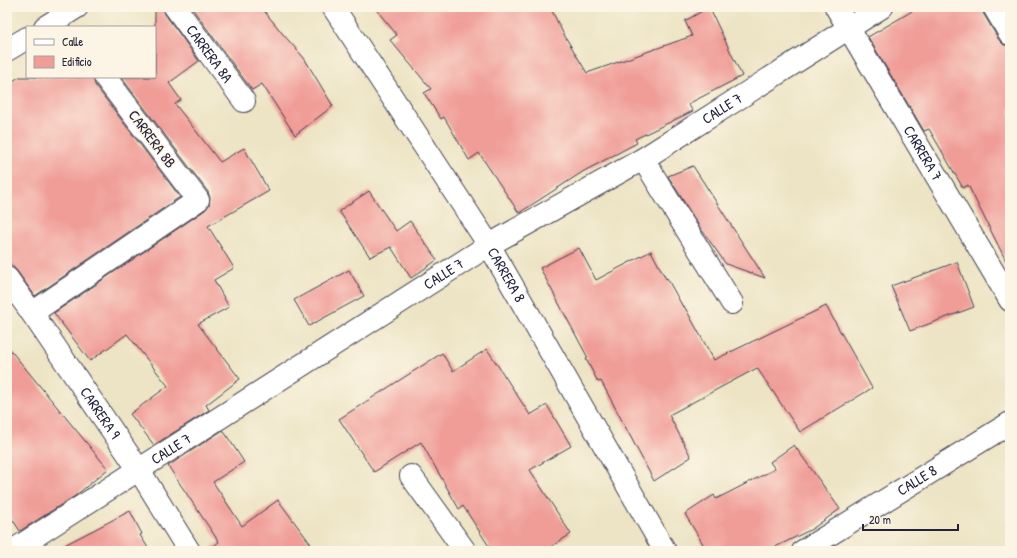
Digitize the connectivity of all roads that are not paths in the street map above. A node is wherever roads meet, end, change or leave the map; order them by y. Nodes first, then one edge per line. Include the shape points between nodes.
1 (175, 7) edge
2 (333, 7) edge
3 (836, 7) edge
4 (882, 7) edge
5 (994, 7) edge
6 (848, 28) junction
7 (1010, 34) edge
8 (26, 39) edge
9 (7, 50) edge
10 (106, 78) edge
11 (244, 101) dead end
12 (643, 159) junction
13 (489, 245) junction
14 (7, 278) edge
15 (1010, 300) edge
16 (732, 303) dead end
17 (32, 313) junction
18 (1010, 423) edge
19 (139, 470) junction
20 (411, 476) dead end
21 (11, 545) edge
22 (189, 551) edge
23 (465, 551) edge
24 (665, 551) edge
25 (803, 551) edge

1 - 11 street, CARRERA 8A
2 - 13 street, CARRERA 8
3 - 6 street, CARRERA 7
4 - 6 street, CALLE 7
5 - 7 street
6 - 12 street, CALLE 7
6 - 15 street, CARRERA 7
8 - 9 street
10 - 17 street, CARRERA 8B via 198,200
12 - 13 street, CALLE 7
12 - 16 street
13 - 19 street, CALLE 7
13 - 24 street, CARRERA 8
14 - 17 street, CARRERA 9
17 - 19 street, CARRERA 9
18 - 25 street, CALLE 8
19 - 21 street, CALLE 7
19 - 22 street, CARRERA 9
20 - 23 street

